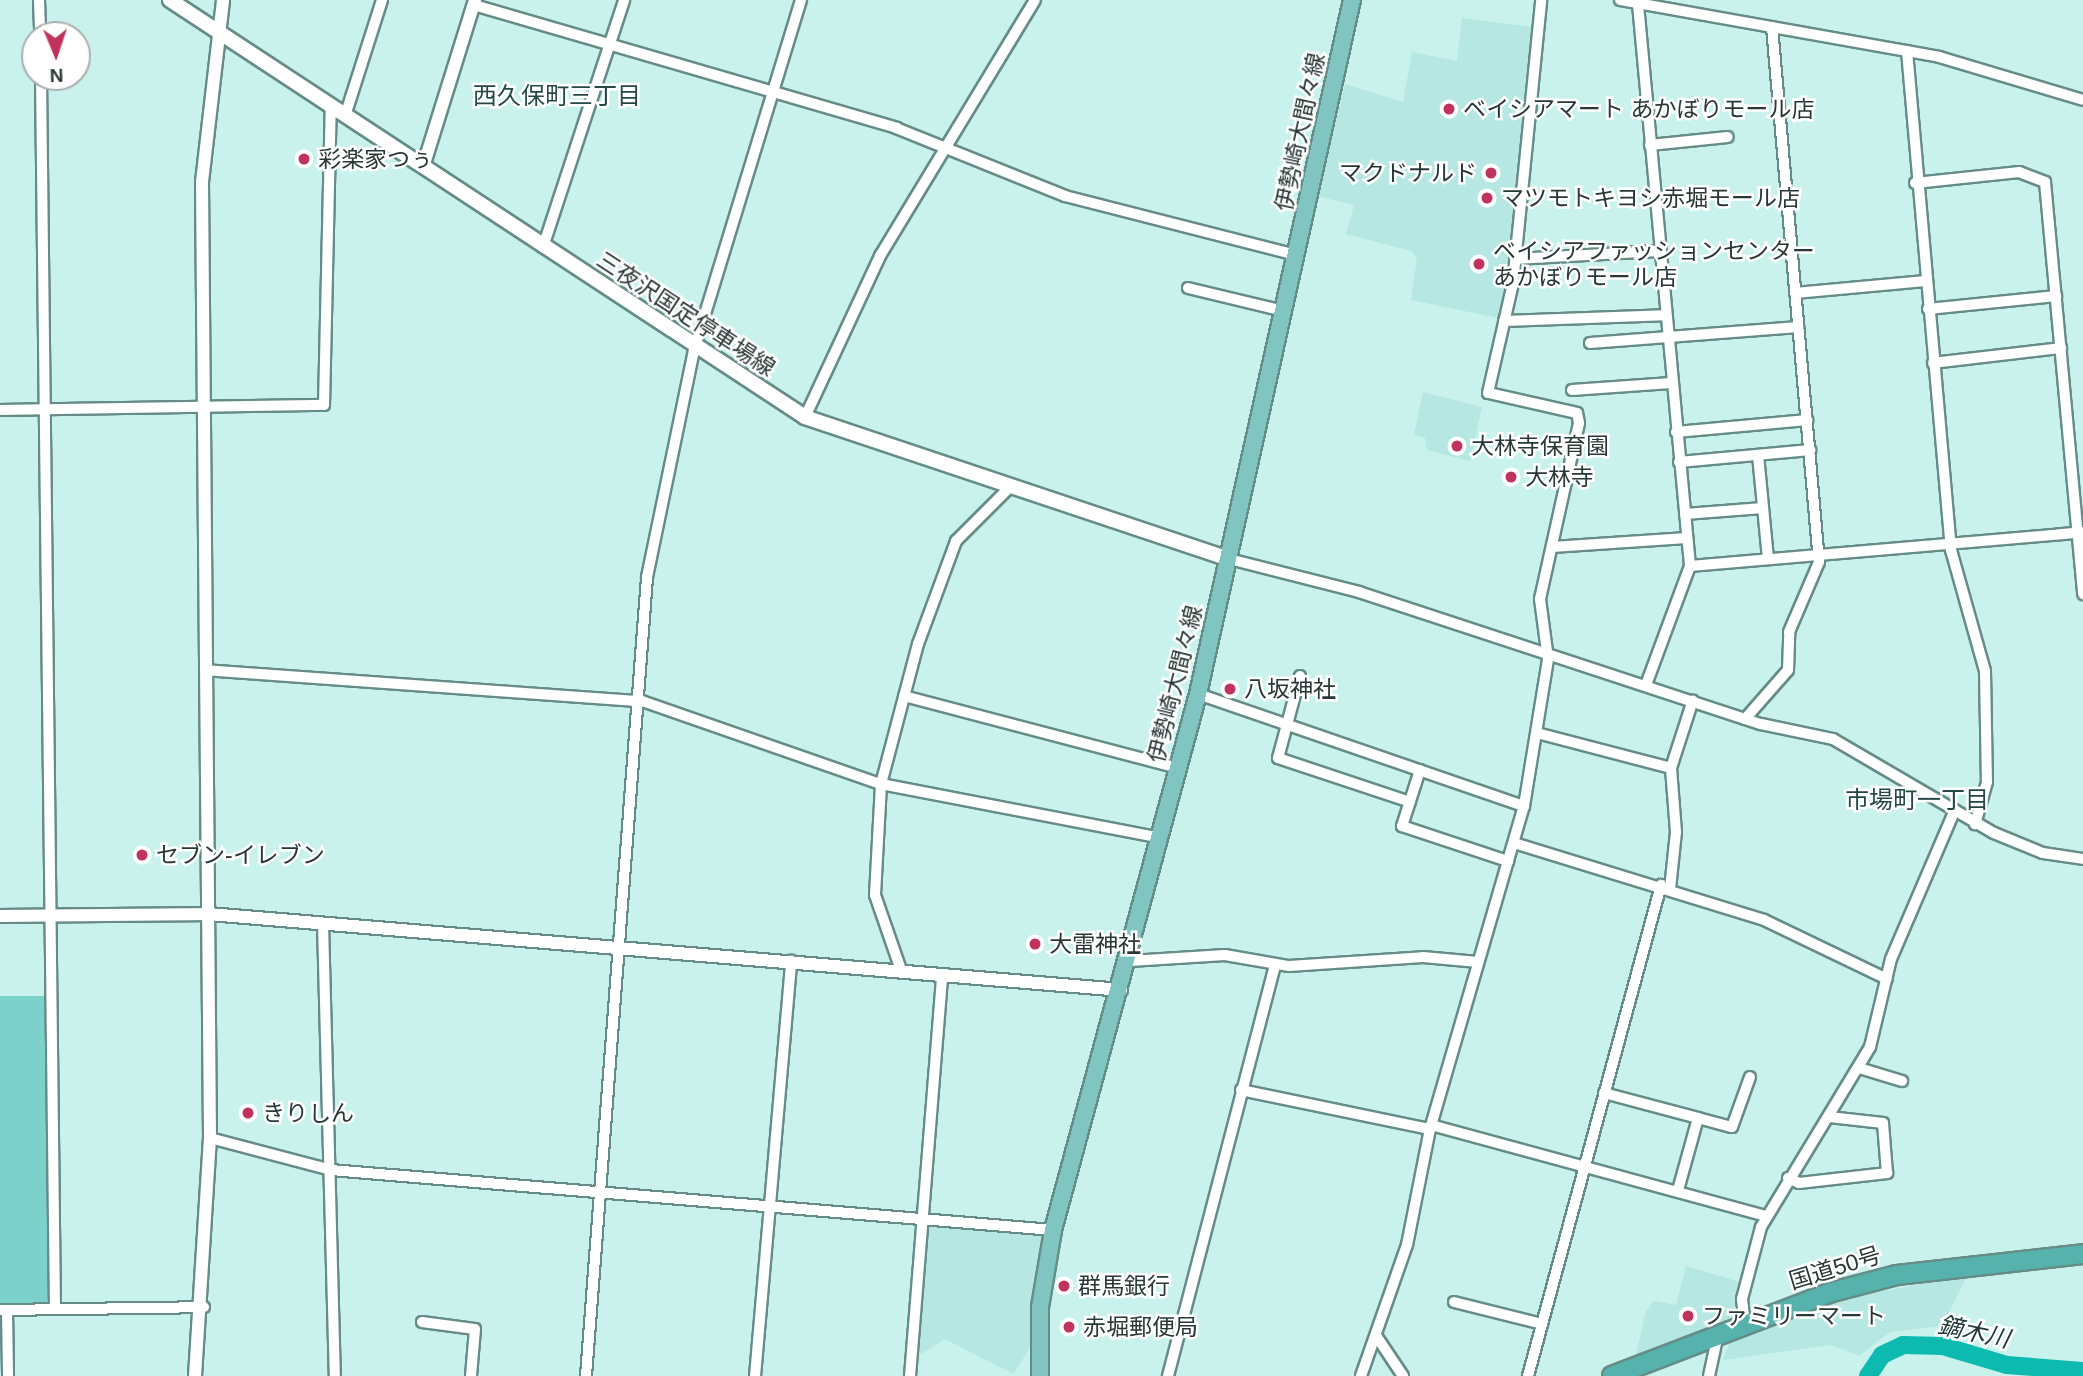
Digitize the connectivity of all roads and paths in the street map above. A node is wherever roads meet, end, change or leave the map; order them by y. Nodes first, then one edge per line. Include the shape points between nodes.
1 (38, 0) edge
2 (170, 0) edge
3 (223, 0) edge
4 (382, 0) edge
5 (624, 0) edge
6 (802, 0) edge
7 (1035, 0) edge
8 (1352, 0) edge
9 (1541, 0) edge
10 (1620, 0) edge
11 (475, 3) edge
12 (1639, 4) junction
13 (39, 21) edge
14 (1772, 27) junction
15 (218, 33) junction
16 (610, 46) junction
17 (1908, 51) junction
18 (41, 91) edge
19 (772, 95) junction
20 (2083, 100) edge
21 (331, 106) junction
22 (345, 116) junction
23 (1728, 137) dead end
24 (1650, 145) junction
25 (944, 146) junction
26 (423, 167) junction
27 (1915, 183) junction
28 (543, 247) junction
29 (1658, 251) junction
30 (1296, 255) junction
31 (1516, 259) junction
32 (1925, 281) junction
33 (1188, 288) dead end
34 (1795, 293) junction
35 (2056, 296) junction
36 (1928, 309) junction
37 (1284, 311) junction
38 (1664, 315) junction
39 (1504, 321) junction
40 (1798, 327) junction
41 (1667, 337) junction
42 (1590, 343) dead end
43 (2061, 348) junction
44 (694, 350) junction
45 (1933, 363) junction
46 (1671, 383) junction
47 (1572, 390) dead end
48 (200, 407) junction
49 (0, 410) edge
50 (44, 410) junction
51 (805, 417) junction
52 (1807, 420) junction
53 (1676, 432) junction
54 (1810, 450) junction
55 (1758, 455) junction
56 (1679, 462) junction
57 (1010, 487) junction
58 (1763, 508) junction
59 (1685, 514) junction
60 (2080, 532) edge
61 (1687, 538) junction
62 (1950, 542) junction
63 (1552, 547) junction
64 (1819, 554) junction
65 (1229, 559) junction
66 (1768, 559) junction
67 (1690, 566) junction
68 (2083, 594) edge
69 (1547, 652) junction
70 (205, 670) junction
71 (1300, 676) dead end
72 (1647, 682) junction
73 (1198, 694) junction
74 (904, 696) junction
75 (1693, 700) junction
76 (642, 701) junction
77 (1745, 719) junction
78 (1288, 722) junction
79 (1537, 733) junction
80 (1178, 768) junction
81 (1671, 768) junction
82 (1420, 770) junction
83 (881, 784) junction
84 (1410, 802) junction
85 (1524, 806) junction
86 (1955, 810) junction
87 (1975, 824) junction
88 (1161, 838) junction
89 (1514, 843) junction
90 (2083, 859) edge
91 (1508, 861) junction
92 (1665, 887) junction
93 (209, 914) junction
94 (51, 915) junction
95 (0, 916) edge
96 (323, 924) junction
97 (622, 947) junction
98 (791, 961) junction
99 (1130, 961) junction
100 (1478, 962) junction
101 (1275, 965) junction
102 (901, 970) junction
103 (942, 975) junction
104 (1887, 979) junction
105 (1121, 990) junction
106 (1859, 1068) junction
107 (1750, 1077) dead end
108 (1902, 1081) dead end
109 (1241, 1090) junction
110 (1604, 1093) junction
111 (1829, 1117) junction
112 (1698, 1118) junction
113 (1430, 1127) junction
114 (210, 1138) junction
115 (1585, 1165) junction
116 (331, 1170) junction
117 (1788, 1178) junction
118 (1678, 1190) junction
119 (601, 1192) junction
120 (771, 1207) junction
121 (1766, 1216) junction
122 (922, 1220) junction
123 (1053, 1230) junction
124 (2083, 1254) edge
125 (1454, 1302) dead end
126 (204, 1307) junction
127 (55, 1309) junction
128 (3, 1310) edge
129 (422, 1322) dead end
130 (1542, 1324) junction
131 (1745, 1324) junction
132 (1718, 1334) junction
133 (1377, 1337) junction
134 (8, 1376) edge
135 (195, 1376) edge
136 (335, 1376) edge
137 (471, 1376) edge
138 (586, 1376) edge
139 (755, 1376) edge
140 (910, 1376) edge
141 (1040, 1376) edge
142 (1168, 1376) edge
143 (1362, 1376) edge
144 (1403, 1376) edge
145 (1528, 1376) edge
146 (1612, 1376) edge
147 (1709, 1376) edge

1 - 13 street
2 - 15 main road, 三夜沢国定停車場線
3 - 15 street
4 - 22 street
5 - 16 street
6 - 19 street
7 - 25 street
8 - 30 main road, 伊勢崎大間々線
9 - 31 street
10 - 12 street
11 - 16 street
11 - 26 street
12 - 14 street
12 - 24 street
14 - 17 street
14 - 34 street
15 - 21 main road, 三夜沢国定停車場線
15 - 48 street via 202,182
16 - 19 street
16 - 28 street
17 - 20 street
17 - 27 street
18 - 50 street
19 - 25 street
19 - 44 street
21 - 22 main road, 三夜沢国定停車場線
21 - 48 street via 324,405
22 - 26 main road, 三夜沢国定停車場線
23 - 24 street
24 - 29 street
25 - 30 street via 1027,184
25 - 51 street via 864,286
26 - 28 main road, 三夜沢国定停車場線
27 - 32 street
27 - 35 street via 2019,172 2044,180
28 - 44 main road, 三夜沢国定停車場線
29 - 31 street
29 - 38 street
30 - 37 main road, 伊勢崎大間々線
31 - 39 street
32 - 34 street
32 - 36 street
33 - 37 street
34 - 40 street
35 - 36 street
35 - 43 street
36 - 45 street
37 - 65 main road, 伊勢崎大間々線
38 - 39 street
38 - 41 street
39 - 63 street via 1489,393 1579,416
40 - 41 street
40 - 52 street
41 - 42 street
41 - 46 street
43 - 45 street
43 - 60 street
44 - 51 main road, 三夜沢国定停車場線
44 - 76 street via 647,577
45 - 62 street
46 - 47 street
46 - 53 street
48 - 50 street
48 - 70 street
49 - 50 street
50 - 94 street
51 - 57 main road, 三夜沢国定停車場線
52 - 53 street
52 - 54 street
53 - 56 street
54 - 55 street
54 - 64 street
55 - 56 street
55 - 58 street
56 - 59 street
57 - 65 main road, 三夜沢国定停車場線
57 - 74 street via 956,541
58 - 59 street
58 - 66 street
59 - 61 street
60 - 62 street
60 - 68 street
61 - 63 street
61 - 67 street
62 - 64 street
62 - 87 street via 1985,671 1987,782
63 - 69 street via 1541,599
64 - 66 street
64 - 77 street via 1790,632 1788,670
65 - 69 street via 1253,561
65 - 73 main road, 伊勢崎大間々線
66 - 67 street
67 - 72 street
69 - 72 street
69 - 79 street
70 - 76 street
70 - 93 street
71 - 78 street
72 - 75 street
73 - 78 street
73 - 80 main road, 伊勢崎大間々線
74 - 80 street
74 - 83 street
75 - 77 street
75 - 81 street
76 - 83 street
76 - 97 street
77 - 86 street via 1849,745
78 - 82 street
78 - 84 street via 1278,758
79 - 81 street
79 - 85 street
80 - 88 main road, 伊勢崎大間々線
81 - 92 street via 1676,832
82 - 84 street
82 - 85 street
83 - 88 street
83 - 102 street via 875,895
84 - 91 street via 1402,826
85 - 89 street
86 - 87 street
86 - 104 street
87 - 90 street via 2043,853
88 - 99 main road, 伊勢崎大間々線
89 - 91 street
89 - 92 street
91 - 100 street
92 - 104 street via 1817,942
92 - 110 street
93 - 94 street
93 - 96 street
93 - 114 street
94 - 95 street
94 - 127 street
96 - 97 street
96 - 116 street
97 - 98 street
97 - 119 street
98 - 102 street
98 - 120 street
99 - 101 street via 1225,955
99 - 105 main road, 伊勢崎大間々線
100 - 101 street via 1423,957
100 - 113 street
101 - 109 street
102 - 103 street
103 - 105 street
103 - 122 street
104 - 106 street via 1878,1028
105 - 123 main road, 伊勢崎大間々線
106 - 108 street
106 - 111 street
107 - 112 street via 1732,1127
109 - 113 street
109 - 142 street
110 - 112 street
110 - 115 street
111 - 117 street
111 - 117 street via 1883,1123 1887,1173 1799,1183
112 - 118 street
113 - 115 street
113 - 133 street via 1412,1225
114 - 116 street
114 - 126 street
115 - 118 street
115 - 130 street
116 - 119 street
116 - 136 street
117 - 121 street
118 - 121 street
119 - 120 street
119 - 138 street
120 - 122 street
120 - 139 street
121 - 131 street via 1749,1263
122 - 123 street
122 - 140 street
123 - 141 main road, 伊勢崎大間々線 via 1040,1307
124 - 131 highway, 国道50号 via 1898,1275
125 - 130 street
126 - 127 street
126 - 135 street
127 - 128 street
128 - 134 street
129 - 137 street via 475,1329
130 - 145 street
131 - 132 highway, 国道50号
132 - 146 highway, 国道50号
132 - 147 street
133 - 143 street
133 - 144 street

